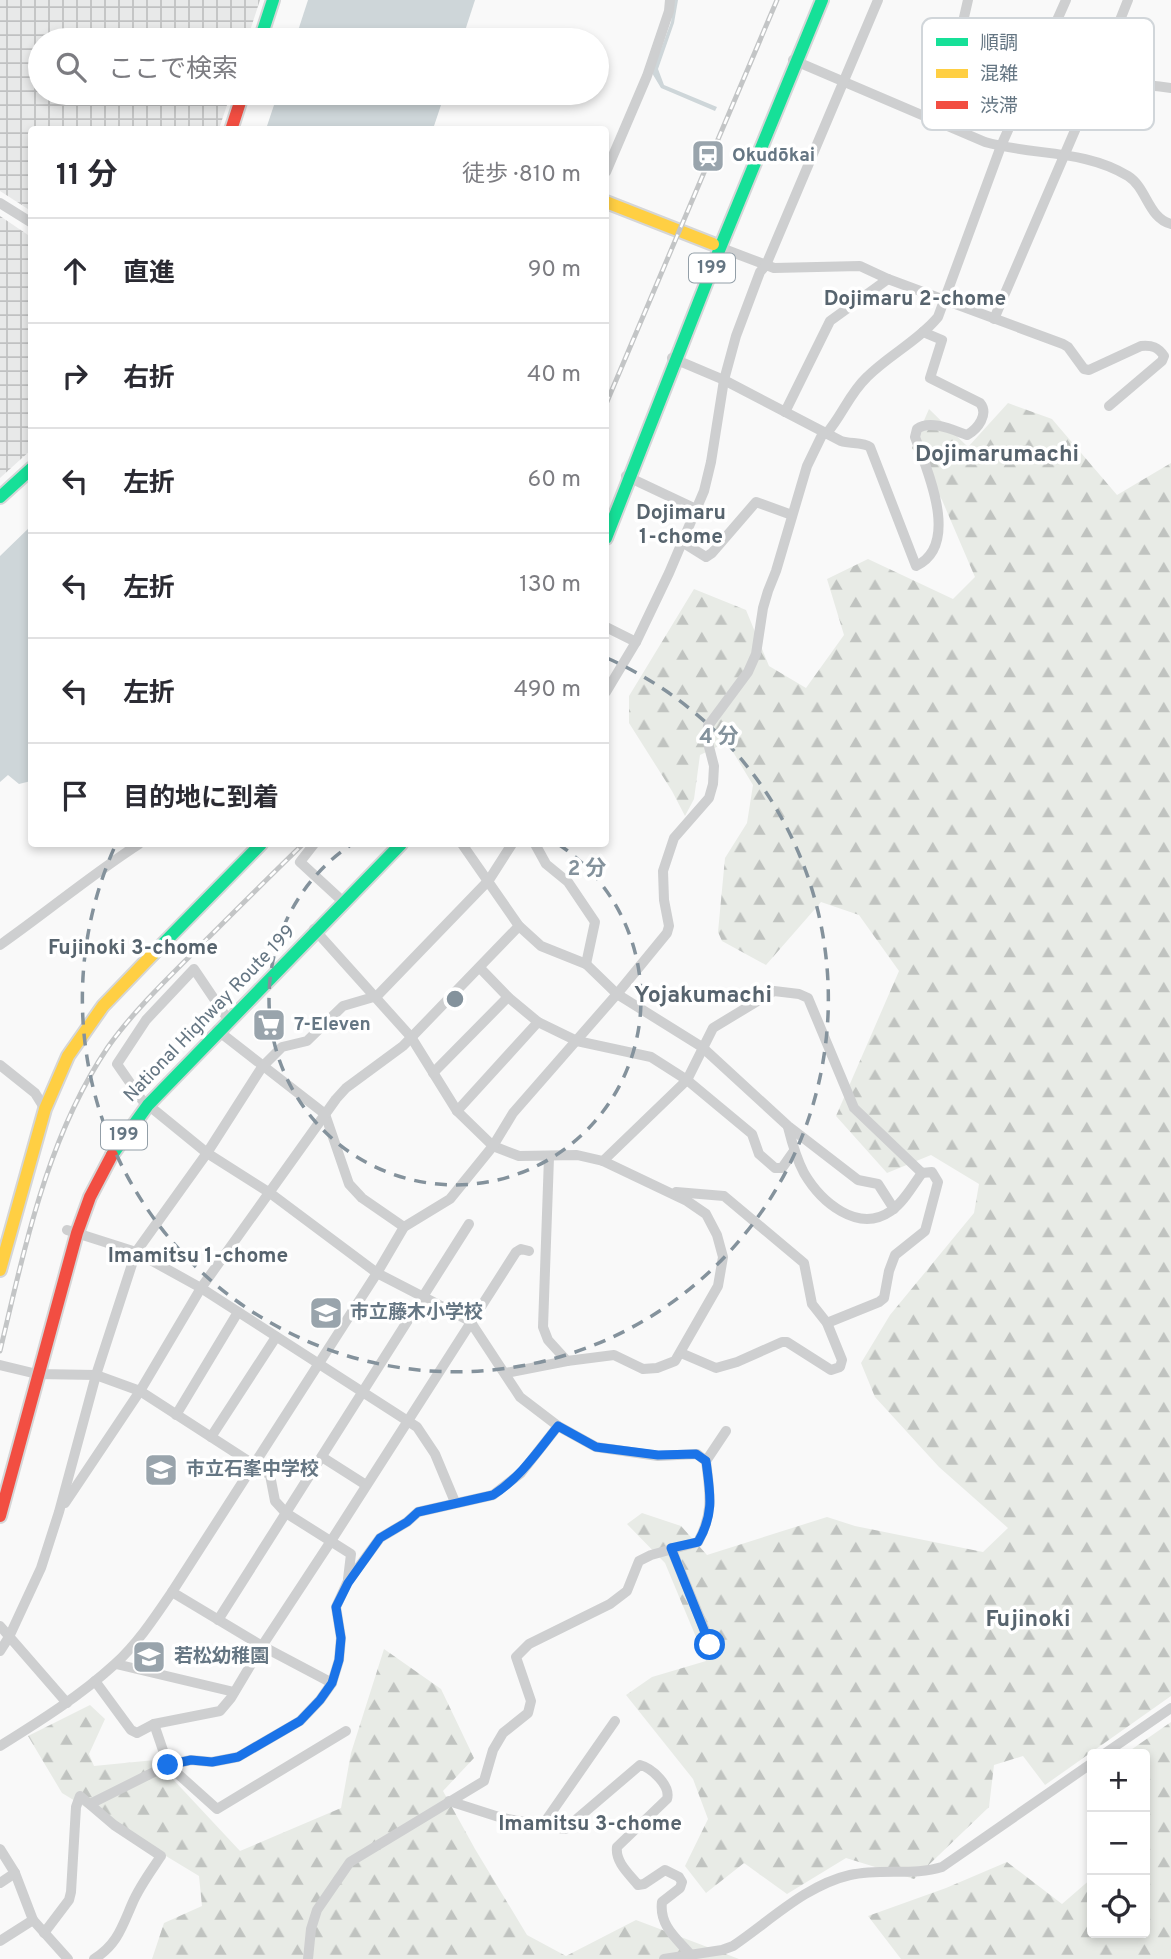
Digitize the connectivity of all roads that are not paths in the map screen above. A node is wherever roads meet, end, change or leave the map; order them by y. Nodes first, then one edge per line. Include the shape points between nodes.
1 (273, 0) edge
2 (670, 0) edge
3 (814, 0) edge
4 (822, 0) edge
5 (878, 0) edge
6 (968, 0) edge
7 (1066, 0) edge
8 (1128, 0) edge
9 (964, 18) edge
10 (1058, 18) edge
11 (1121, 18) edge
12 (264, 28) edge
13 (793, 60) junction
14 (842, 80) junction
15 (239, 105) edge
16 (922, 114) edge
17 (232, 126) edge
18 (960, 130) edge
19 (1008, 130) edge
20 (1074, 130) edge
21 (1001, 146) junction
22 (1063, 153) junction
23 (609, 165) edge
24 (0, 203) edge
25 (609, 203) edge
26 (28, 220) edge
27 (1171, 224) edge
28 (716, 246) junction
29 (766, 265) junction
30 (888, 279) junction
31 (944, 300) junction
32 (994, 319) junction
33 (922, 332) junction
34 (672, 358) junction
35 (724, 380) junction
36 (1109, 406) dead end
37 (785, 412) junction
38 (825, 433) junction
39 (28, 472) edge
40 (626, 476) junction
41 (0, 497) edge
42 (696, 509) junction
43 (609, 512) edge
44 (792, 515) junction
45 (609, 529) edge
46 (682, 542) junction
47 (609, 628) edge
48 (636, 642) junction
49 (609, 687) edge
50 (134, 847) edge
51 (258, 847) edge
52 (312, 847) edge
53 (387, 847) edge
54 (398, 847) edge
55 (464, 847) edge
56 (510, 847) edge
57 (537, 847) edge
58 (489, 880) junction
59 (338, 897) junction
60 (519, 926) junction
61 (314, 928) junction
62 (0, 945) edge
63 (586, 964) junction
64 (480, 968) junction
65 (617, 994) junction
66 (377, 996) junction
67 (509, 997) junction
68 (225, 1015) junction
69 (538, 1021) junction
70 (217, 1030) junction
71 (411, 1037) junction
72 (577, 1041) junction
73 (702, 1047) junction
74 (0, 1065) edge
75 (262, 1067) junction
76 (433, 1073) junction
77 (687, 1080) junction
78 (145, 1102) junction
79 (45, 1109) junction
80 (457, 1111) junction
81 (325, 1114) junction
82 (788, 1126) junction
83 (493, 1146) junction
84 (794, 1150) junction
85 (207, 1153) junction
86 (550, 1157) junction
87 (604, 1161) junction
88 (922, 1173) junction
89 (668, 1192) junction
90 (270, 1193) junction
91 (894, 1209) junction
92 (469, 1224) dead end
93 (404, 1227) junction
94 (72, 1232) junction
95 (529, 1251) dead end
96 (136, 1252) junction
97 (0, 1270) edge
98 (377, 1273) junction
99 (201, 1289) junction
100 (424, 1296) junction
101 (237, 1312) junction
102 (470, 1321) junction
103 (827, 1323) junction
104 (276, 1337) junction
105 (681, 1353) junction
106 (566, 1361) junction
107 (319, 1364) junction
108 (0, 1365) edge
109 (32, 1373) junction
110 (506, 1373) junction
111 (96, 1375) junction
112 (140, 1391) junction
113 (364, 1393) junction
114 (176, 1415) junction
115 (407, 1420) junction
116 (558, 1426) junction
117 (726, 1431) dead end
118 (211, 1437) junction
119 (322, 1457) junction
120 (706, 1461) junction
121 (253, 1465) junction
122 (366, 1485) junction
123 (0, 1488) edge
124 (455, 1503) junction
125 (60, 1513) junction
126 (286, 1513) junction
127 (0, 1516) edge
128 (331, 1541) junction
129 (671, 1548) junction
130 (348, 1583) junction
131 (172, 1592) junction
132 (218, 1620) junction
133 (0, 1626) edge
134 (9, 1637) junction
135 (710, 1645) dead end
136 (262, 1646) junction
137 (0, 1651) edge
138 (116, 1664) junction
139 (95, 1681) junction
140 (332, 1683) junction
141 (234, 1692) junction
142 (68, 1703) junction
143 (1171, 1708) edge
144 (615, 1721) dead end
145 (154, 1724) junction
146 (346, 1731) dead end
147 (0, 1746) edge
148 (1111, 1749) edge
149 (168, 1765) junction
150 (1087, 1766) edge
151 (449, 1801) junction
152 (90, 1804) junction
153 (542, 1826) junction
154 (0, 1849) edge
155 (15, 1873) junction
156 (0, 1883) edge
157 (33, 1920) junction
158 (44, 1933) junction
159 (0, 1941) edge
160 (690, 1954) junction
161 (68, 1959) edge
162 (94, 1959) edge
163 (308, 1959) edge
164 (664, 1959) edge

1 - 12 main road
2 - 23 street via 655,54
3 - 13 main road, 199
4 - 13 main road, 199
5 - 14 street
6 - 9 street
7 - 10 street
8 - 11 street
13 - 14 street
13 - 28 main road, 199
14 - 16 street
14 - 29 street
15 - 17 main road
18 - 21 street
19 - 21 street
20 - 22 street
21 - 22 street
21 - 31 street
22 - 27 street via 1132,178 1159,219
22 - 32 street
24 - 26 street
25 - 28 main road
28 - 29 street
28 - 34 main road, 199
29 - 30 street via 854,265
29 - 35 street via 736,336
30 - 31 street
30 - 37 street via 830,321
31 - 32 street
31 - 33 street via 938,317
32 - 36 street via 1063,344 1089,370 1141,346 1159,349 1162,361
33 - 38 street via 852,392
33 - 38 street via 942,341 930,378 984,408 978,426 967,435 934,425 917,429 915,437 939,514 934,548 924,562 916,566 870,447
34 - 35 street
34 - 40 main road, 199
35 - 37 street
35 - 42 street via 711,462
37 - 38 street
38 - 44 street via 807,466
39 - 41 main road
40 - 42 street
40 - 43 main road, 199
40 - 45 main road, 199
42 - 46 street
44 - 46 street via 756,502 712,554 705,557
44 - 65 street via 763,608 756,654 748,673 708,726 714,766 709,798 674,838 663,871 669,930
46 - 48 street
47 - 48 street
48 - 49 street
50 - 62 street
51 - 79 main road via 103,1006 68,1056
52 - 59 street via 300,862
53 - 59 main road, National Highway Route 199 / 199
54 - 61 main road, National Highway Route 199 / 199
55 - 58 street
56 - 58 street
57 - 63 street via 595,922
58 - 60 street
58 - 66 street
59 - 61 main road, National Highway Route 199 / 199
60 - 63 street via 541,946
60 - 64 street
61 - 66 street
61 - 68 main road, National Highway Route 199 / 199
61 - 70 main road, National Highway Route 199 / 199
63 - 65 street
64 - 67 street
64 - 71 street
65 - 72 street
65 - 73 street
66 - 71 street
66 - 75 street via 343,1006 307,1041 282,1047
67 - 69 street
67 - 76 street
68 - 70 main road, National Highway Route 199 / 199
68 - 78 street via 194,969 146,1020 117,1064
69 - 72 street
69 - 80 street
70 - 75 street
70 - 78 main road, National Highway Route 199 / 199
71 - 76 street
71 - 81 street via 346,1088
72 - 77 street via 651,1056
72 - 83 street via 513,1113
73 - 77 street
73 - 82 street
73 - 88 street via 713,1028 767,994 774,991 808,998 854,1108
74 - 79 street via 35,1093
75 - 81 street
75 - 85 street
76 - 80 street
77 - 84 street via 751,1134 759,1154 775,1168 782,1168
77 - 87 street
78 - 85 street
78 - 94 main road, National Highway Route 199 / 199 via 111,1135 97,1158 76,1202
79 - 97 main road
80 - 83 street
81 - 90 street
81 - 93 street via 349,1184
82 - 84 street
82 - 91 street via 858,1180 878,1184
83 - 86 street via 519,1156
83 - 93 street via 450,1199
84 - 91 street via 812,1185 838,1210 858,1220
85 - 90 street
85 - 96 street
86 - 87 street via 576,1155
86 - 106 street via 543,1327
87 - 89 street
88 - 91 street
88 - 103 street via 932,1172 938,1182 925,1231 895,1255 884,1298
89 - 103 street via 724,1196 769,1232 804,1263 812,1304
89 - 105 street via 706,1214 723,1257 718,1286
90 - 98 street
90 - 99 street
92 - 100 street
93 - 98 street
94 - 96 street
94 - 109 main road, National Highway Route 199 / 199
95 - 102 street via 516,1252
96 - 99 street
96 - 111 street
98 - 100 street
98 - 107 street
99 - 101 street
99 - 112 street
100 - 102 street
100 - 113 street
101 - 104 street
101 - 114 street
102 - 110 street
102 - 115 street
103 - 105 street via 842,1360 836,1370 822,1366 788,1342 716,1368
104 - 107 street
104 - 118 street
105 - 106 street via 675,1361 643,1369 614,1355
106 - 110 street
107 - 113 street
107 - 121 street
108 - 109 street
109 - 111 street
109 - 123 main road, National Highway Route 199 / 199
109 - 127 main road, National Highway Route 199 / 199
110 - 116 street via 520,1397
111 - 112 street
111 - 125 street
112 - 114 street
112 - 125 street
113 - 115 street
113 - 119 street
114 - 118 street
115 - 122 street
115 - 124 street via 430,1445
116 - 120 street via 596,1447 658,1455 696,1454
116 - 124 street via 521,1473 501,1490
117 - 120 street
118 - 121 street
119 - 122 street
119 - 126 street
120 - 129 street via 711,1499 708,1525 698,1542
121 - 126 street via 270,1475 275,1501
121 - 131 street
122 - 128 street
124 - 130 street via 418,1512 380,1538
125 - 134 street
126 - 128 street
126 - 132 street
128 - 130 street via 351,1554
128 - 136 street
129 - 135 street
129 - 151 street via 639,1561 627,1591 610,1604 529,1644 516,1657 531,1701 528,1713 503,1732 484,1781
130 - 140 street via 336,1607 341,1638
131 - 132 street
131 - 138 street
132 - 136 street
133 - 134 street
134 - 137 street
134 - 142 street
136 - 140 street
136 - 141 street
138 - 139 street
138 - 141 street
139 - 142 street
139 - 145 street via 131,1730 138,1733
140 - 149 street via 300,1721 238,1757
141 - 145 street via 220,1711
142 - 147 street
143 - 148 street
144 - 153 street
145 - 149 street
146 - 149 street via 217,1809
149 - 152 street
150 - 160 street via 942,1867 927,1872 883,1870 849,1875 815,1889 733,1946
151 - 153 street
151 - 163 street via 350,1862 317,1910
152 - 158 street via 80,1796 69,1900
152 - 162 street via 161,1856 126,1923
153 - 160 street via 565,1829 640,1765 645,1766 668,1788 667,1799 616,1853 638,1885 666,1870 679,1877 680,1888 663,1902 661,1912 663,1923
154 - 155 street
155 - 156 street
155 - 157 street
157 - 158 street
157 - 159 street
158 - 161 street
160 - 164 street

